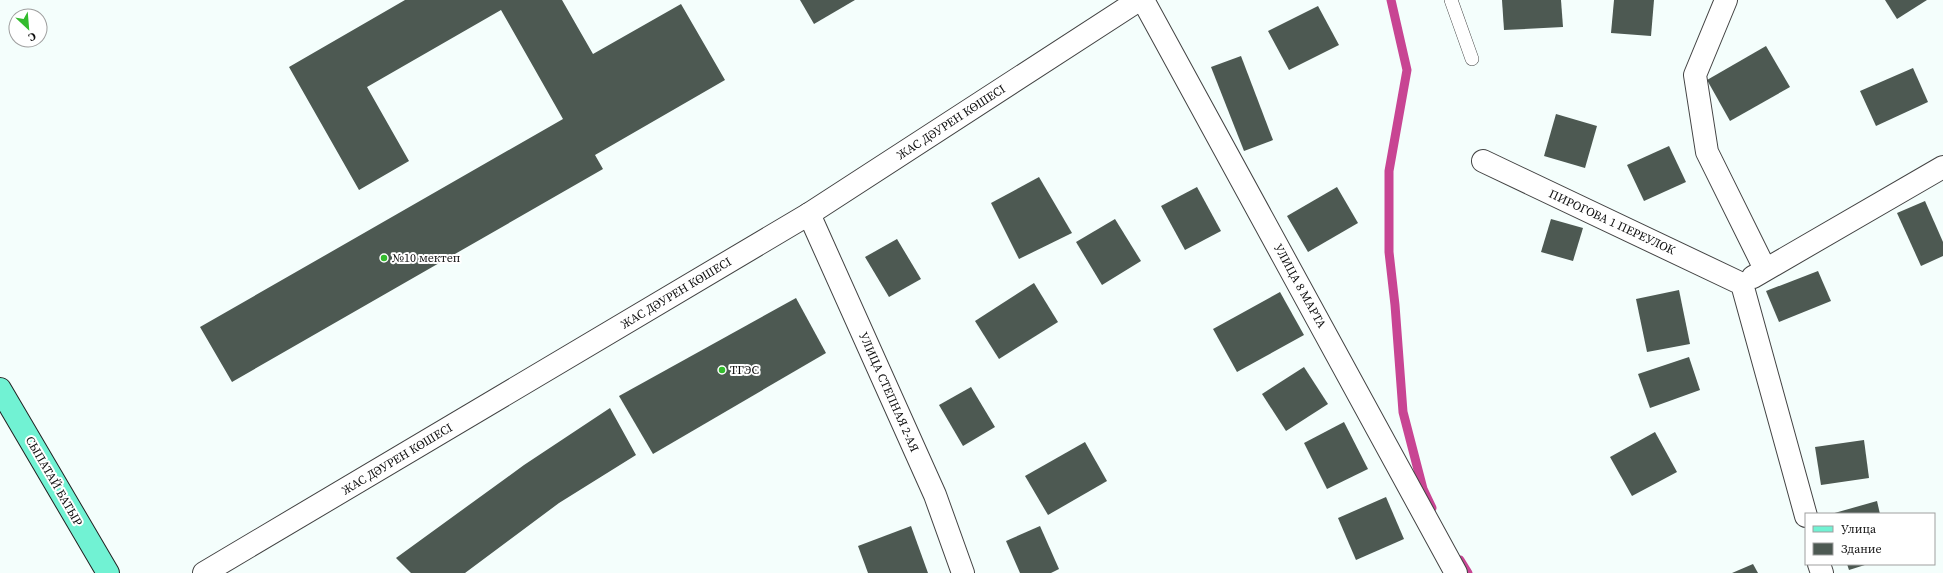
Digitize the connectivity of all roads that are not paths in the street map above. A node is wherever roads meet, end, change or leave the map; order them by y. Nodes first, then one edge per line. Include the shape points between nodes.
1 (1139, 0) edge
2 (1143, 0) edge
3 (1451, 0) edge
4 (1726, 0) edge
5 (1472, 59) dead end
6 (1483, 160) dead end
7 (1943, 167) edge
8 (809, 214) junction
9 (1765, 269) junction
10 (1742, 284) junction
11 (0, 389) edge
12 (1805, 513) edge
13 (108, 573) edge
14 (204, 573) edge
15 (963, 573) edge
16 (1456, 573) edge

1 - 8 street, ЖАС ДӘУРЕН КӨШЕСІ
2 - 16 street, УЛИЦА 8 МАРТА
3 - 5 lane
4 - 9 street via 1695,75 1696,83 1707,152
6 - 10 street, ПИРОГОВА 1 ПЕРЕУЛОК
7 - 9 street
8 - 14 street, ЖАС ДӘУРЕН КӨШЕСІ
8 - 15 street, УЛИЦА СТЕПНАЯ 2-АЯ via 935,495
9 - 10 street
10 - 12 street
11 - 13 main road, СЫПАТАЙ БАТЫР

